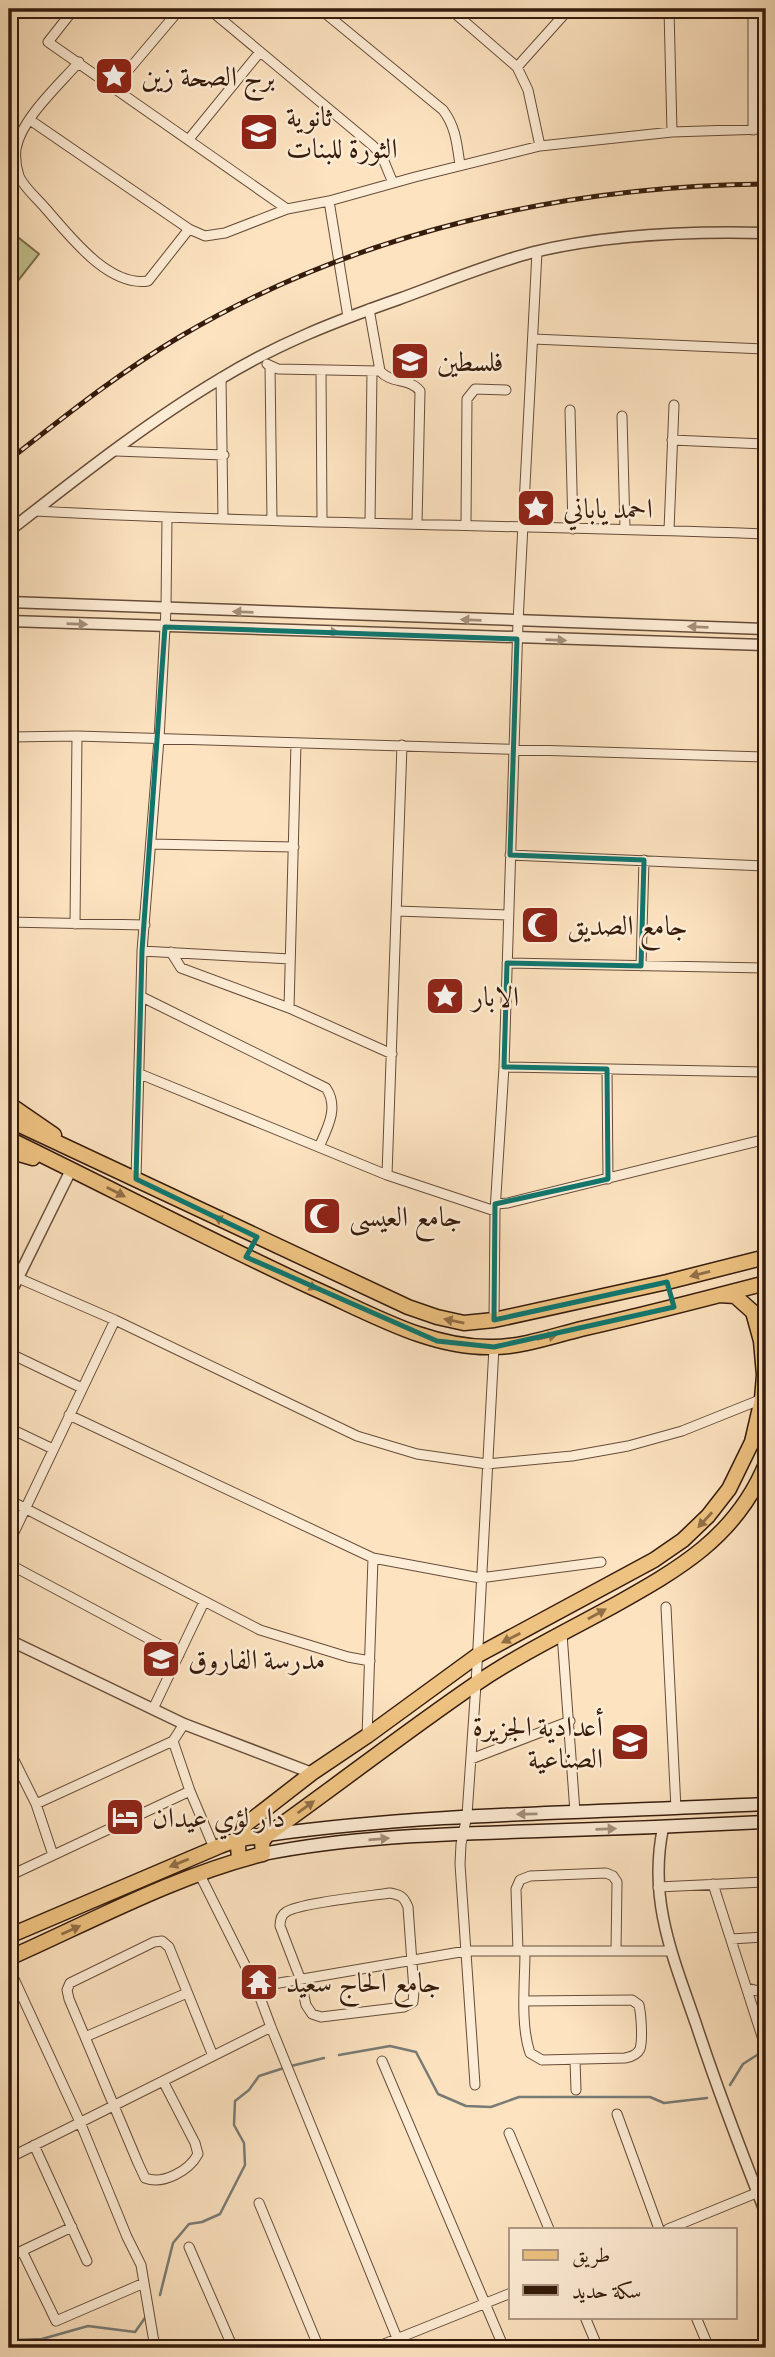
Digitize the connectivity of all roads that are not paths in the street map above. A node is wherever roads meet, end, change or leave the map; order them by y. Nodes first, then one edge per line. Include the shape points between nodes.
1 (74, 9) edge
2 (180, 9) edge
3 (209, 9) edge
4 (320, 9) edge
5 (450, 9) edge
6 (470, 9) edge
7 (569, 9) edge
8 (669, 9) edge
9 (702, 9) edge
10 (753, 10) junction
11 (766, 11) edge
12 (461, 18) junction
13 (260, 51) junction
14 (79, 62) junction
15 (517, 67) junction
16 (114, 87) junction
17 (30, 120) junction
18 (766, 129) edge
19 (753, 130) junction
20 (672, 132) junction
21 (188, 139) junction
22 (540, 146) junction
23 (460, 165) junction
24 (394, 183) junction
25 (329, 201) junction
26 (287, 209) junction
27 (189, 229) junction
28 (766, 233) edge
29 (537, 252) junction
30 (369, 309) junction
31 (348, 317) junction
32 (533, 339) junction
33 (766, 348) edge
34 (258, 357) junction
35 (270, 366) junction
36 (321, 370) junction
37 (376, 371) junction
38 (220, 378) junction
39 (506, 390) dead end
40 (674, 405) dead end
41 (570, 410) dead end
42 (622, 416) dead end
43 (672, 439) junction
44 (766, 444) edge
45 (116, 451) junction
46 (224, 455) junction
47 (35, 511) junction
48 (167, 518) junction
49 (223, 519) junction
50 (272, 520) junction
51 (322, 520) junction
52 (370, 523) junction
53 (417, 523) junction
54 (466, 524) junction
55 (523, 527) junction
56 (573, 528) junction
57 (625, 530) junction
58 (668, 530) junction
59 (9, 531) edge
60 (766, 534) edge
61 (9, 602) edge
62 (166, 609) junction
63 (9, 621) edge
64 (517, 622) junction
65 (165, 627) junction
66 (766, 629) edge
67 (517, 639) junction
68 (766, 645) edge
69 (78, 736) junction
70 (9, 738) edge
71 (159, 739) junction
72 (296, 743) junction
73 (402, 745) junction
74 (514, 748) junction
75 (766, 757) edge
76 (151, 844) junction
77 (293, 847) junction
78 (510, 855) junction
79 (645, 860) junction
80 (766, 866) edge
81 (397, 911) junction
82 (508, 915) junction
83 (9, 922) edge
84 (75, 924) junction
85 (145, 925) junction
86 (142, 951) junction
87 (172, 952) junction
88 (290, 959) junction
89 (507, 963) junction
90 (641, 965) junction
91 (766, 968) edge
92 (142, 997) junction
93 (289, 1008) junction
94 (392, 1054) junction
95 (504, 1067) junction
96 (607, 1069) junction
97 (766, 1072) edge
98 (140, 1074) junction
99 (9, 1104) edge
100 (9, 1121) edge
101 (9, 1139) edge
102 (766, 1139) edge
103 (65, 1146) junction
104 (319, 1147) junction
105 (9, 1151) edge
106 (55, 1161) junction
107 (71, 1170) junction
108 (387, 1175) junction
109 (136, 1179) junction
110 (608, 1180) junction
111 (496, 1207) junction
112 (257, 1237) junction
113 (246, 1257) junction
114 (766, 1257) edge
115 (13, 1276) edge
116 (667, 1282) junction
117 (766, 1283) edge
118 (719, 1295) junction
119 (9, 1296) edge
120 (674, 1307) junction
121 (116, 1320) junction
122 (494, 1320) junction
123 (494, 1347) junction
124 (9, 1353) edge
125 (82, 1388) junction
126 (762, 1399) junction
127 (69, 1415) junction
128 (9, 1428) edge
129 (53, 1449) junction
130 (487, 1464) junction
131 (765, 1473) edge
132 (723, 1498) junction
133 (9, 1500) edge
134 (25, 1508) junction
135 (741, 1509) junction
136 (9, 1543) edge
137 (373, 1558) junction
138 (601, 1562) dead end
139 (9, 1564) edge
140 (480, 1578) junction
141 (204, 1602) junction
142 (666, 1606) dead end
143 (562, 1634) junction
144 (9, 1640) edge
145 (179, 1655) junction
146 (478, 1655) junction
147 (370, 1661) junction
148 (476, 1684) junction
149 (153, 1709) junction
150 (570, 1721) junction
151 (184, 1724) junction
152 (367, 1736) junction
153 (173, 1741) junction
154 (9, 1750) edge
155 (471, 1759) junction
156 (312, 1773) junction
157 (190, 1791) junction
158 (36, 1804) junction
159 (766, 1804) edge
160 (676, 1809) junction
161 (575, 1812) junction
162 (467, 1815) junction
163 (766, 1822) edge
164 (663, 1828) junction
165 (464, 1833) junction
166 (267, 1835) junction
167 (239, 1839) junction
168 (212, 1843) dead end
169 (263, 1854) junction
170 (53, 1855) junction
171 (239, 1859) junction
172 (199, 1873) junction
173 (9, 1876) edge
174 (766, 1882) edge
175 (713, 1884) junction
176 (658, 1887) junction
177 (9, 1937) edge
178 (766, 1937) edge
179 (731, 1939) junction
180 (466, 1951) junction
181 (521, 1951) junction
182 (616, 1951) junction
183 (670, 1951) junction
184 (9, 1958) edge
185 (412, 1960) junction
186 (9, 1968) edge
187 (300, 1979) junction
188 (256, 1987) junction
189 (747, 1988) junction
190 (187, 1993) junction
191 (766, 1993) edge
192 (524, 2001) junction
193 (271, 2027) junction
194 (85, 2038) junction
195 (766, 2049) edge
196 (213, 2056) junction
197 (575, 2060) junction
198 (382, 2061) dead end
199 (163, 2081) junction
200 (475, 2085) dead end
201 (576, 2090) dead end
202 (114, 2105) junction
203 (617, 2114) dead end
204 (80, 2122) junction
205 (509, 2133) dead end
206 (34, 2145) junction
207 (9, 2158) edge
208 (762, 2191) edge
209 (259, 2203) dead end
210 (766, 2214) edge
211 (72, 2227) junction
212 (549, 2228) edge
213 (659, 2228) edge
214 (670, 2228) edge
215 (189, 2247) dead end
216 (22, 2251) junction
217 (9, 2257) edge
218 (87, 2261) dead end
219 (144, 2283) junction
220 (509, 2294) edge
221 (485, 2303) junction
222 (585, 2318) edge
223 (696, 2318) edge
224 (399, 2344) edge
225 (156, 2348) edge
226 (233, 2348) edge
227 (319, 2348) edge
228 (374, 2348) edge
229 (504, 2348) edge
230 (598, 2348) edge
231 (709, 2348) edge

1 - 14 street via 48,42
2 - 16 street
3 - 13 street
4 - 23 street via 443,110 456,135
5 - 12 street
6 - 12 street
7 - 15 street
8 - 20 street
9 - 10 street
10 - 11 street
10 - 19 street
12 - 15 street
13 - 21 street
13 - 24 street via 372,145
14 - 16 street
14 - 17 street
15 - 22 street via 528,90
16 - 21 street
17 - 27 street
17 - 27 street via 15,152 20,178 98,263 130,281 148,281
18 - 19 street
19 - 20 street
20 - 22 street
21 - 26 street
22 - 23 street
23 - 24 street
24 - 25 street
25 - 26 street
25 - 31 street
26 - 27 street via 225,233 205,236
28 - 29 street via 660,234
29 - 30 street
29 - 32 street
30 - 31 street
30 - 37 street
31 - 34 street
32 - 33 street
32 - 55 street
34 - 35 street
34 - 38 street
35 - 36 street
35 - 50 street
36 - 37 street
36 - 51 street
37 - 52 street
37 - 53 street via 420,391
38 - 45 street
38 - 46 street
39 - 54 street via 475,389 467,399
40 - 43 street
41 - 56 street
42 - 57 street
43 - 44 street
43 - 58 street
45 - 46 street
45 - 47 street
46 - 49 street
47 - 48 street
47 - 59 street
48 - 49 street
48 - 62 street
49 - 50 street
50 - 51 street
51 - 52 street
52 - 53 street
53 - 54 street
54 - 55 street
55 - 56 street
55 - 64 street
56 - 57 street
57 - 58 street
58 - 60 street
61 - 62 street
64 -> 62 street
62 - 65 street
63 -> 65 street
66 -> 64 street
64 - 67 street
65 -> 67 street
65 - 71 street
67 -> 68 street
67 - 74 street
69 - 70 street
69 - 71 street
69 - 84 street
71 - 72 street
71 - 76 street
72 - 73 street
72 - 77 street
73 - 74 street
73 - 81 street
74 - 75 street
74 - 78 street
76 - 77 street
76 - 85 street
77 - 88 street
78 - 79 street
78 - 82 street
79 - 80 street
79 - 90 street
81 - 82 street
81 - 94 street
82 - 89 street
83 - 84 street
84 - 85 street
85 - 86 street
86 - 87 street
86 - 92 street
87 - 88 street
87 - 93 street via 181,968
88 - 93 street
89 - 90 street
89 - 95 street
90 - 91 street
92 - 98 street
92 - 104 street via 327,1088 333,1109
93 - 94 street
94 - 108 street
95 - 96 street
95 - 111 street
96 - 97 street
96 - 110 street
98 - 104 street
98 - 109 street
99 - 103 main road
100 - 103 main road
101 - 106 main road
102 - 110 street
103 - 109 main road
104 - 108 street
105 - 106 main road
106 - 107 main road
107 -> 113 main road
107 - 115 street
108 - 111 street
112 -> 109 main road
110 - 111 street
111 - 122 street
112 - 113 main road
122 -> 112 main road via 464,1323 408,1307
113 -> 123 main road via 437,1340
114 -> 116 main road
115 - 119 street
115 - 121 street
116 - 120 main road
116 - 122 main road
117 - 118 main road
118 - 120 main road
118 - 126 main road via 735,1296 758,1323
123 -> 120 main road
121 - 125 street
121 - 130 street via 357,1436 417,1454
123 - 130 street
124 - 125 street
125 - 127 street
126 - 130 street via 628,1446
126 - 132 main road via 752,1442
127 - 129 street
127 - 137 street
128 - 129 street
129 - 134 street
130 - 140 street
131 - 135 main road
132 - 135 main road
132 -> 146 main road via 696,1529 654,1560
133 - 134 street
134 - 136 street
134 - 141 street
143 -> 135 main road via 684,1565 713,1542
137 - 140 street
137 - 147 street
138 - 140 street
139 - 145 street
140 - 146 street
141 - 145 street
141 - 147 street via 260,1630
142 - 160 street
143 - 148 main road
143 - 150 street
144 - 149 street
145 - 149 street
146 - 148 street
146 - 152 main road
147 - 152 street
148 - 155 street
166 -> 148 main road
149 - 151 street
150 - 155 street
150 - 161 street
151 - 153 street
151 - 156 street
152 - 156 main road
153 - 157 street
153 - 158 street
154 - 158 street
155 - 162 street
156 - 167 main road via 250,1820
157 - 168 street
157 - 170 street
158 - 170 street
159 - 160 main road
160 - 161 main road
161 -> 162 main road
162 - 165 street
162 - 166 main road
163 - 164 main road
165 -> 164 main road
164 - 176 street
169 -> 165 main road
165 - 180 street via 460,1864
166 - 167 main road
166 - 169 main road
167 - 171 main road
167 -> 177 main road
169 - 171 main road
170 - 173 street
171 - 172 main road
184 -> 172 main road
172 - 188 street
174 - 175 street
175 - 176 street
175 - 179 street
176 - 183 street
178 - 179 street
179 - 189 street
180 - 181 street
180 - 185 street
180 - 200 street
181 - 182 street
181 - 182 street via 516,1889 520,1880 606,1873 617,1882
181 - 192 street
182 - 183 street
183 - 208 street via 713,2075
185 - 187 street
185 - 187 street via 413,2002 404,2007 321,2017 306,2005
185 - 187 street via 408,1907 400,1894 309,1905 288,1910 281,1917 280,1926
186 - 204 street
187 - 188 street
188 - 193 street
189 - 191 street
189 - 195 street
190 - 194 street
190 - 194 street via 169,1947 154,1942 70,1983 69,1999
190 - 196 street
192 - 197 street via 530,2053 542,2060
192 - 197 street via 632,2000 639,2005 640,2049 635,2056
193 - 196 street
193 - 224 street
194 - 202 street
196 - 199 street
197 - 201 street
198 - 221 street
199 - 202 street
199 - 202 street via 198,2154 193,2164 165,2180 145,2178
202 - 204 street
203 - 213 street
204 - 206 street
204 - 219 street via 137,2254
205 - 212 street
206 - 207 street
206 - 211 street
208 - 210 street
208 - 214 street
209 - 227 street
211 - 216 street
211 - 218 street
215 - 226 street
216 - 217 street
216 - 219 street via 56,2321
219 - 225 street
220 - 221 street
221 - 224 street
221 - 229 street
222 - 230 street
223 - 231 street
224 - 228 street

